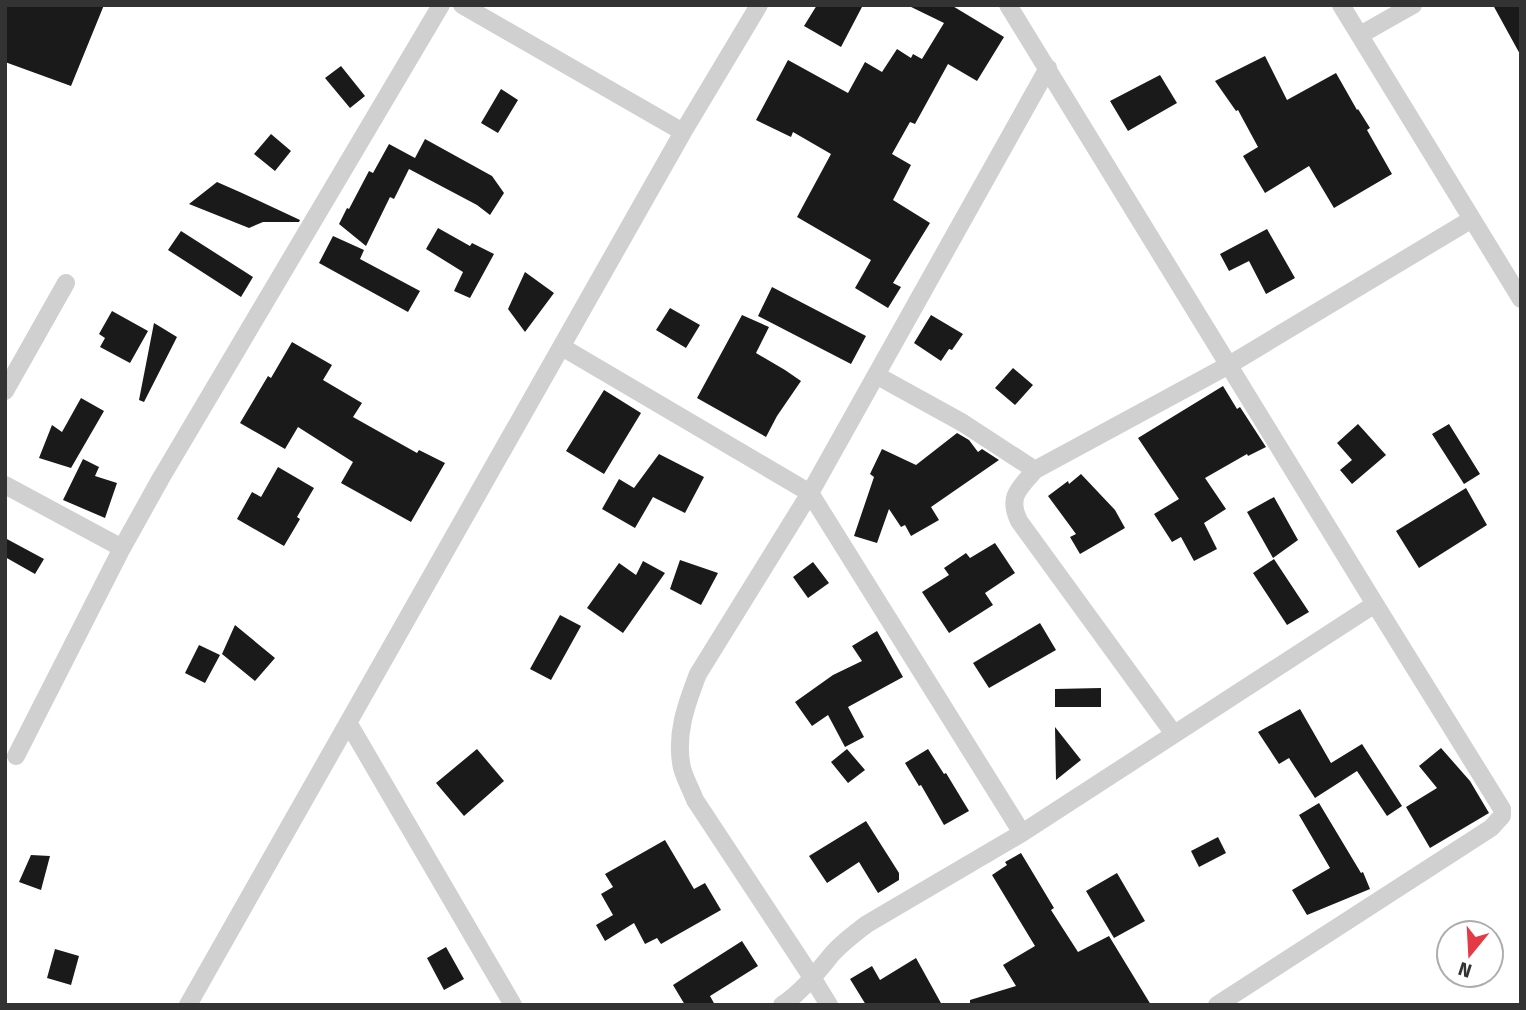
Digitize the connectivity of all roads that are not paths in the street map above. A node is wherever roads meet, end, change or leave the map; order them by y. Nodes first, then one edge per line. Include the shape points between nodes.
1 (440, 5) edge
2 (462, 5) edge
3 (759, 5) edge
4 (1008, 5) edge
5 (1341, 5) edge
6 (1413, 5) edge
7 (1360, 35) junction
8 (1048, 68) junction
9 (683, 132) junction
10 (1472, 219) junction
11 (66, 283) dead end
12 (1521, 299) edge
13 (562, 347) junction
14 (1229, 365) junction
15 (876, 375) junction
16 (5, 391) edge
17 (1035, 470) junction
18 (5, 485) edge
19 (810, 493) junction
20 (122, 548) junction
21 (1375, 604) junction
22 (349, 724) junction
23 (1174, 734) junction
24 (16, 756) dead end
25 (1022, 833) junction
26 (813, 979) junction
27 (188, 1005) edge
28 (513, 1005) edge
29 (782, 1005) edge
30 (829, 1005) edge
31 (1217, 1005) edge

1 - 20 street
2 - 9 street
3 - 9 street
4 - 8 street
5 - 7 street
6 - 7 street
7 - 10 street
8 - 14 street
8 - 15 street
9 - 13 street
10 - 12 street
10 - 14 street
11 - 16 street
13 - 19 street
13 - 22 street
14 - 17 street
14 - 21 street
15 - 17 street
15 - 19 street
17 - 23 street via 1015,494 1014,512
18 - 20 street
19 - 25 street
19 - 26 street via 698,674 679,740 682,769 695,800
20 - 24 street
21 - 23 street
21 - 31 street via 1496,797 1502,816 1491,828
22 - 27 street
22 - 28 street
23 - 25 street
25 - 26 street via 867,923
26 - 29 street
26 - 30 street

